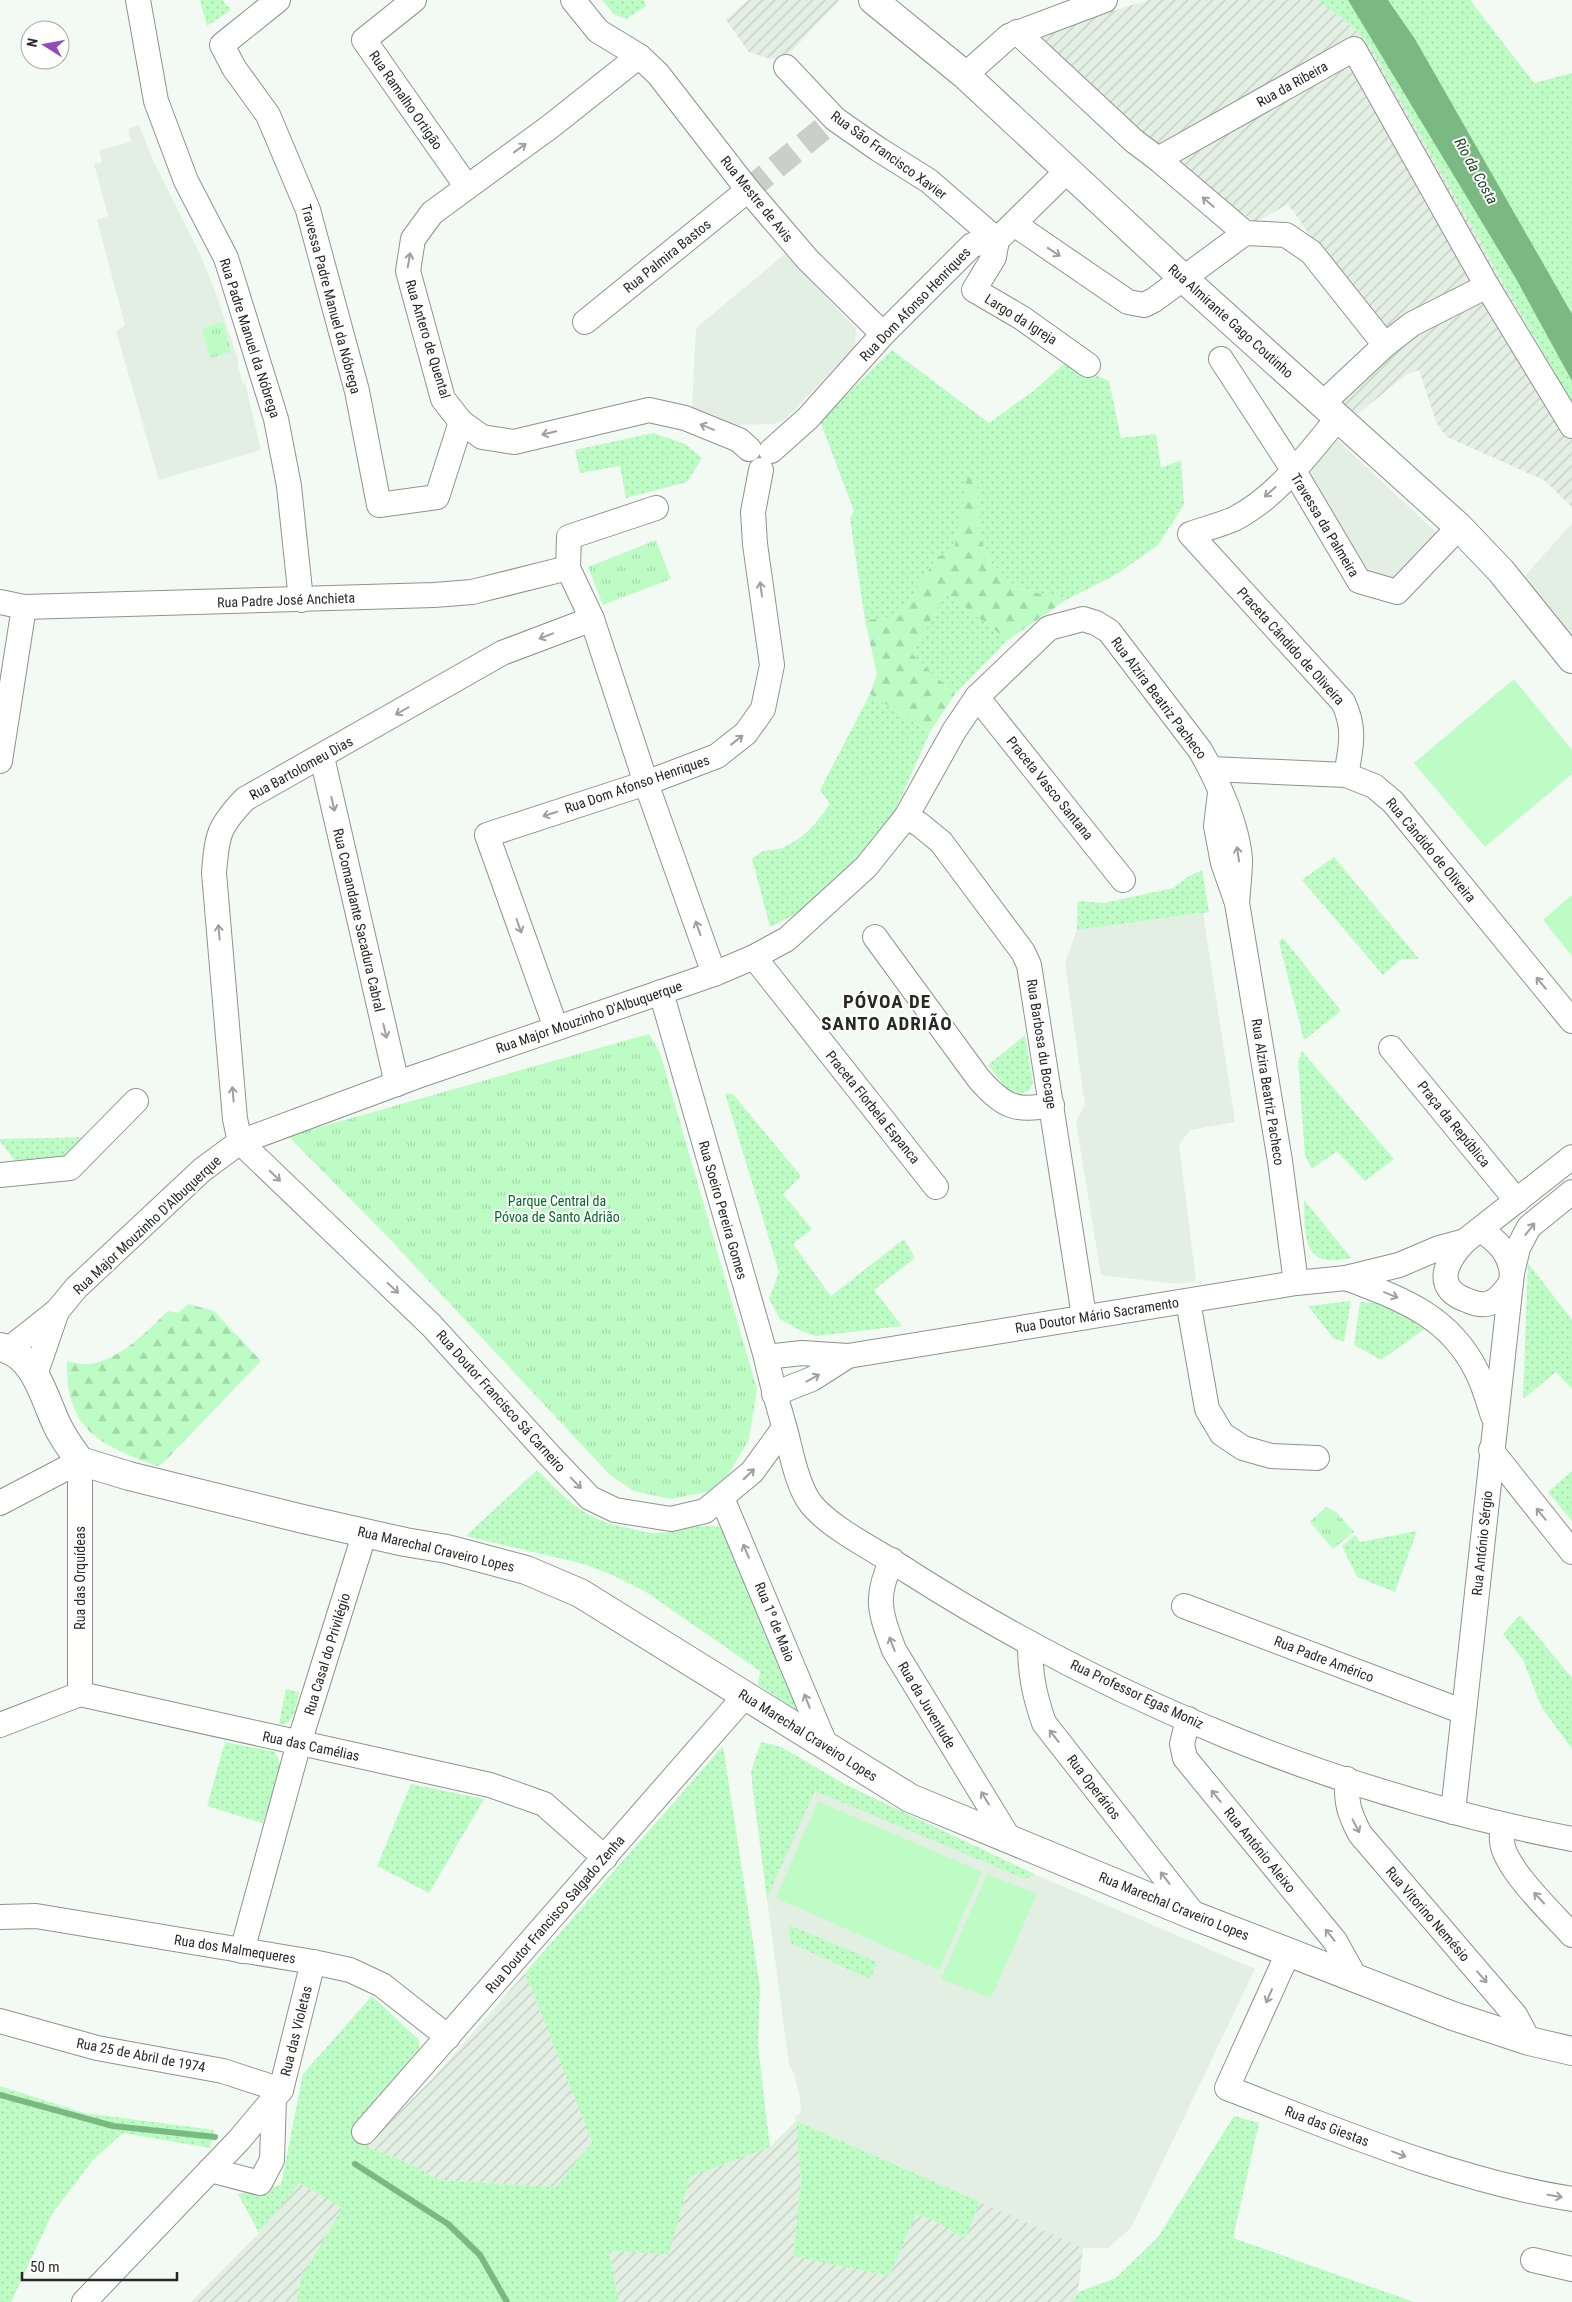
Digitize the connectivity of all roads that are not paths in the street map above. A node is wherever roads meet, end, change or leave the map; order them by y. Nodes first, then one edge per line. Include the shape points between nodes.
1 (138, 0) edge
2 (278, 0) edge
3 (414, 0) edge
4 (573, 0) edge
5 (873, 0) edge
6 (1105, 0) edge
7 (1017, 32) junction
8 (639, 56) junction
9 (786, 67) dead end
10 (965, 75) junction
11 (1158, 159) junction
12 (1067, 171) junction
13 (467, 187) junction
14 (748, 190) junction
15 (1014, 224) junction
16 (1245, 233) junction
17 (997, 240) junction
18 (1183, 278) junction
19 (1487, 286) junction
20 (585, 322) dead end
21 (883, 334) junction
22 (1385, 345) junction
23 (1222, 359) dead end
24 (1088, 365) dead end
25 (1330, 411) junction
26 (462, 422) junction
27 (1572, 426) edge
28 (761, 457) junction
29 (1294, 471) junction
30 (656, 508) dead end
31 (1459, 527) junction
32 (568, 568) junction
33 (301, 600) junction
34 (0, 602) edge
35 (24, 607) junction
36 (592, 619) junction
37 (1109, 631) joint
38 (1572, 659) edge
39 (977, 696) junction
40 (322, 757) junction
41 (0, 761) edge
42 (1211, 769) junction
43 (1346, 775) junction
44 (646, 783) junction
45 (906, 817) junction
46 (1123, 880) dead end
47 (875, 936) dead end
48 (754, 957) junction
49 (714, 974) junction
50 (661, 992) junction
51 (1572, 1021) edge
52 (556, 1028) junction
53 (1391, 1048) dead end
54 (397, 1084) junction
55 (136, 1101) dead end
56 (1052, 1106) junction
57 (240, 1142) junction
58 (1572, 1157) edge
59 (0, 1175) edge
60 (936, 1187) dead end
61 (1572, 1192) edge
62 (1517, 1201) junction
63 (1473, 1235) junction
64 (1399, 1265) junction
65 (1346, 1278) junction
66 (1511, 1278) junction
67 (1296, 1282) junction
68 (1450, 1290) junction
69 (1188, 1301) junction
70 (1478, 1304) junction
71 (57, 1311) junction
72 (1084, 1316) junction
73 (1504, 1336) junction
74 (4, 1348) edge
75 (848, 1356) junction
76 (766, 1357) junction
77 (35, 1375) junction
78 (774, 1394) junction
79 (1495, 1422) junction
80 (784, 1428) junction
81 (1491, 1450) junction
82 (1317, 1458) dead end
83 (80, 1461) junction
84 (722, 1498) junction
85 (0, 1502) edge
86 (364, 1532) junction
87 (1572, 1552) edge
88 (892, 1560) junction
89 (1184, 1606) dead end
90 (1030, 1642) junction
91 (80, 1694) junction
92 (745, 1696) junction
93 (1464, 1712) junction
94 (1188, 1719) junction
95 (0, 1725) edge
96 (299, 1743) junction
97 (826, 1746) junction
98 (1347, 1779) junction
99 (1453, 1812) junction
100 (1504, 1826) junction
101 (1572, 1839) edge
102 (1010, 1840) junction
103 (605, 1858) junction
104 (1195, 1916) junction
105 (0, 1918) edge
106 (1572, 1935) edge
107 (242, 1951) junction
108 (1289, 1951) junction
109 (313, 1962) junction
110 (1355, 1977) junction
111 (0, 2021) edge
112 (448, 2037) junction
113 (1529, 2041) junction
114 (1572, 2051) edge
115 (278, 2094) junction
116 (364, 2132) dead end
117 (210, 2170) junction
118 (1572, 2199) edge
119 (1533, 2260) dead end
120 (1572, 2269) edge
121 (84, 2302) edge

1 - 33 street, Rua Padre Manuel da Nóbrega via 156,101 186,181 226,258 276,419 289,486
2 - 26 street, Travessa Padre Manuel da Nóbrega via 222,45 234,68 268,115 308,210 357,391 379,505 438,497
3 - 13 street, Rua Ramalho Ortigão via 364,40
4 - 8 street, Rua Mestre de Avis via 598,31
5 - 10 street, Rua Almirante Gago Coutinho
6 - 7 street
7 - 10 street
7 - 11 street via 1134,141
13 -> 8 street, Rua Antero de Quental
8 - 14 street, Rua Mestre de Avis via 658,74
9 - 17 street, Rua São Francisco Xavier via 835,119 929,181
10 - 12 street, Rua Almirante Gago Coutinho
16 -> 11 street
11 - 19 street, Rua da Ribeira via 1354,49
12 - 15 street
12 - 18 street, Rua Almirante Gago Coutinho
26 -> 13 street, Rua Antero de Quental via 443,399 408,271 413,239 432,213
14 - 20 street, Rua Palmira Bastos
14 - 21 street, Rua Mestre de Avis via 808,260
15 - 17 street
15 -> 18 street via 1128,302 1144,305
16 - 18 street
16 - 22 street via 1286,235 1311,252
17 - 21 street, Rua Dom Afonso Henriques via 972,245
17 - 24 street, Largo da Igreja via 994,257 974,290 1022,318
18 - 25 street, Rua Almirante Gago Coutinho
19 - 22 street via 1412,324
19 - 27 street, Rua da Ribeira
21 - 28 street, Rua Dom Afonso Henriques via 808,418
22 - 25 street
23 - 29 street, Travessa da Palmeira
25 - 29 street
25 - 31 street, Rua Almirante Gago Coutinho
28 -> 26 street, Rua Antero de Quental via 739,440 685,418 649,410 514,442 482,437
44 -> 28 street, Rua Dom Afonso Henriques via 717,756 746,733 763,709 772,664 753,512
29 - 31 street, Travessa da Palmeira via 1359,581 1397,592
29 -> 43 street, Praceta Cândido de Oliveira via 1234,519 1190,534 1343,702 1351,718 1352,746
30 - 32 street via 569,537
31 - 38 street, Rua Almirante Gago Coutinho via 1501,571
32 - 33 street, Rua Padre José Anchieta via 472,592
32 - 36 street
33 - 35 street, Rua Padre José Anchieta
34 - 35 street, Rua Padre José Anchieta
35 - 41 street
36 -> 40 street, Rua Bartolomeu Dias via 502,653
36 - 44 street
37 - 39 street, Rua Major Mouzinho D'Albuquerque via 1083,619 1049,628
37 - 42 street, Rua Alzira Beatriz Pacheco via 1184,726
39 - 45 street, Rua Major Mouzinho D'Albuquerque
39 - 46 street, Praceta Vasco Santana
40 -> 54 street, Rua Comandante Sacadura Cabral
57 -> 40 street, Rua Bartolomeu Dias via 235,1119 214,873 216,841 226,819 245,799
42 - 43 street, Rua Cândido de Oliveira
42 - 67 street, Rua Alzira Beatriz Pacheco via 1234,824 1240,859 1237,903 1280,1161
51 -> 43 street, Rua Cândido de Oliveira via 1394,802 1374,786
49 -> 44 street
44 -> 52 street, Rua Dom Afonso Henriques via 487,835
45 - 48 street, Rua Major Mouzinho D'Albuquerque via 838,894 787,939
45 - 56 street, Rua Barbosa du Bocage via 940,842 1023,952 1029,965
47 - 56 street via 993,1095 1008,1105 1029,1110
48 - 49 street, Rua Major Mouzinho D'Albuquerque
48 - 60 street, Praceta Florbela Espanca
49 - 50 street, Rua Major Mouzinho D'Albuquerque
50 - 52 street, Rua Major Mouzinho D'Albuquerque
50 - 76 street, Rua Soeiro Pereira Gomes
52 - 54 street, Rua Major Mouzinho D'Albuquerque
53 - 62 street, Praça da República
54 - 57 street, Rua Major Mouzinho D'Albuquerque
55 - 59 street via 70,1168
56 - 72 street, Rua Barbosa du Bocage
57 - 71 street, Rua Major Mouzinho D'Albuquerque via 202,1170 76,1288
57 -> 84 street, Rua Doutor Francisco Sá Carneiro via 431,1325 590,1498 615,1510 671,1519 705,1511
58 - 62 street
66 -> 61 street, Rua António Sérgio via 1518,1248 1529,1227
62 - 63 street
63 - 64 street
63 - 66 street via 1503,1248 1510,1260
63 - 68 street via 1450,1258 1445,1280
64 - 65 street, Rua Doutor Mário Sacramento
64 - 68 street via 1428,1270
65 - 67 street, Rua Doutor Mário Sacramento
65 -> 79 street via 1398,1298 1446,1328 1462,1346 1478,1373
66 - 70 street via 1501,1296 1490,1303
66 - 73 street, Rua António Sérgio
67 - 69 street, Rua Doutor Mário Sacramento
68 - 70 street via 1460,1298
69 - 72 street, Rua Doutor Mário Sacramento
69 - 82 street via 1207,1409 1222,1434 1243,1448 1271,1456
70 - 73 street via 1496,1318
71 - 74 street
71 - 77 street, Rua Major Mouzinho D'Albuquerque
72 - 75 street, Rua Doutor Mário Sacramento
73 - 79 street, Rua António Sérgio
74 - 77 street via 21,1358
75 - 76 street, Rua Doutor Mário Sacramento via 802,1353
78 -> 75 street, Rua Doutor Mário Sacramento via 812,1380
76 - 78 street, Rua Soeiro Pereira Gomes
77 - 83 street via 57,1426
78 - 80 street, Rua Soeiro Pereira Gomes
79 - 81 street, Rua António Sérgio
84 -> 80 street, Rua Doutor Francisco Sá Carneiro via 752,1472
80 - 88 street, Rua Professor Egas Moniz via 808,1501 827,1519
87 -> 81 street
81 - 93 street, Rua António Sérgio
83 - 85 street
83 - 86 street, Rua Marechal Craveiro Lopes via 169,1487
83 - 91 street, Rua das Orquídeas
97 -> 84 street, Rua 1º de Maio
86 - 92 street, Rua Marechal Craveiro Lopes via 447,1548 526,1570 580,1593
86 - 96 street, Rua Casal do Privilégio
88 - 90 street, Rua Professor Egas Moniz via 942,1593
102 -> 88 street, Rua da Juventude via 894,1650 882,1618 879,1598
89 - 93 street, Rua Padre Américo
90 - 94 street, Rua Professor Egas Moniz
104 -> 90 street, Rua Operários via 1044,1723 1034,1696
91 - 95 street
91 - 96 street, Rua das Camélias
92 - 97 street, Rua Marechal Craveiro Lopes
92 - 103 street, Rua Doutor Francisco Salgado Zenha
93 - 99 street, Rua António Sérgio
94 - 98 street, Rua Professor Egas Moniz
110 -> 94 street, Rua António Aleixo via 1335,1941 1185,1758 1182,1744
96 - 103 street, Rua das Camélias via 490,1785 544,1804
96 - 107 street, Rua Casal do Privilégio
97 - 102 street, Rua Marechal Craveiro Lopes via 910,1798
98 - 99 street, Rua Professor Egas Moniz
98 -> 113 street, Rua Vitorino Nemésio via 1346,1802 1360,1834 1515,2015
99 - 100 street, Rua Professor Egas Moniz
100 - 101 street, Rua Professor Egas Moniz
106 -> 100 street via 1509,1860 1502,1843
102 - 104 street, Rua Marechal Craveiro Lopes
103 - 112 street, Rua Doutor Francisco Salgado Zenha
104 - 108 street, Rua Marechal Craveiro Lopes
105 - 107 street, Rua dos Malmequeres via 36,1916
107 - 109 street, Rua dos Malmequeres
108 - 110 street, Rua Marechal Craveiro Lopes
108 -> 118 street, Rua das Giestas via 1227,2088 1408,2157 1537,2194
109 - 112 street, Rua dos Malmequeres via 350,1970 382,1985
109 - 115 street, Rua das Violetas
110 - 113 street, Rua Marechal Craveiro Lopes
111 - 115 street, Rua 25 de Abril de 1974 via 97,2048 223,2071
112 - 116 street, Rua Doutor Francisco Salgado Zenha
113 - 114 street, Rua Marechal Craveiro Lopes
115 - 117 street, Rua das Violetas
115 - 117 street, Rua das Violetas via 272,2160 260,2182
117 - 121 street, Rua das Violetas
119 - 120 street

